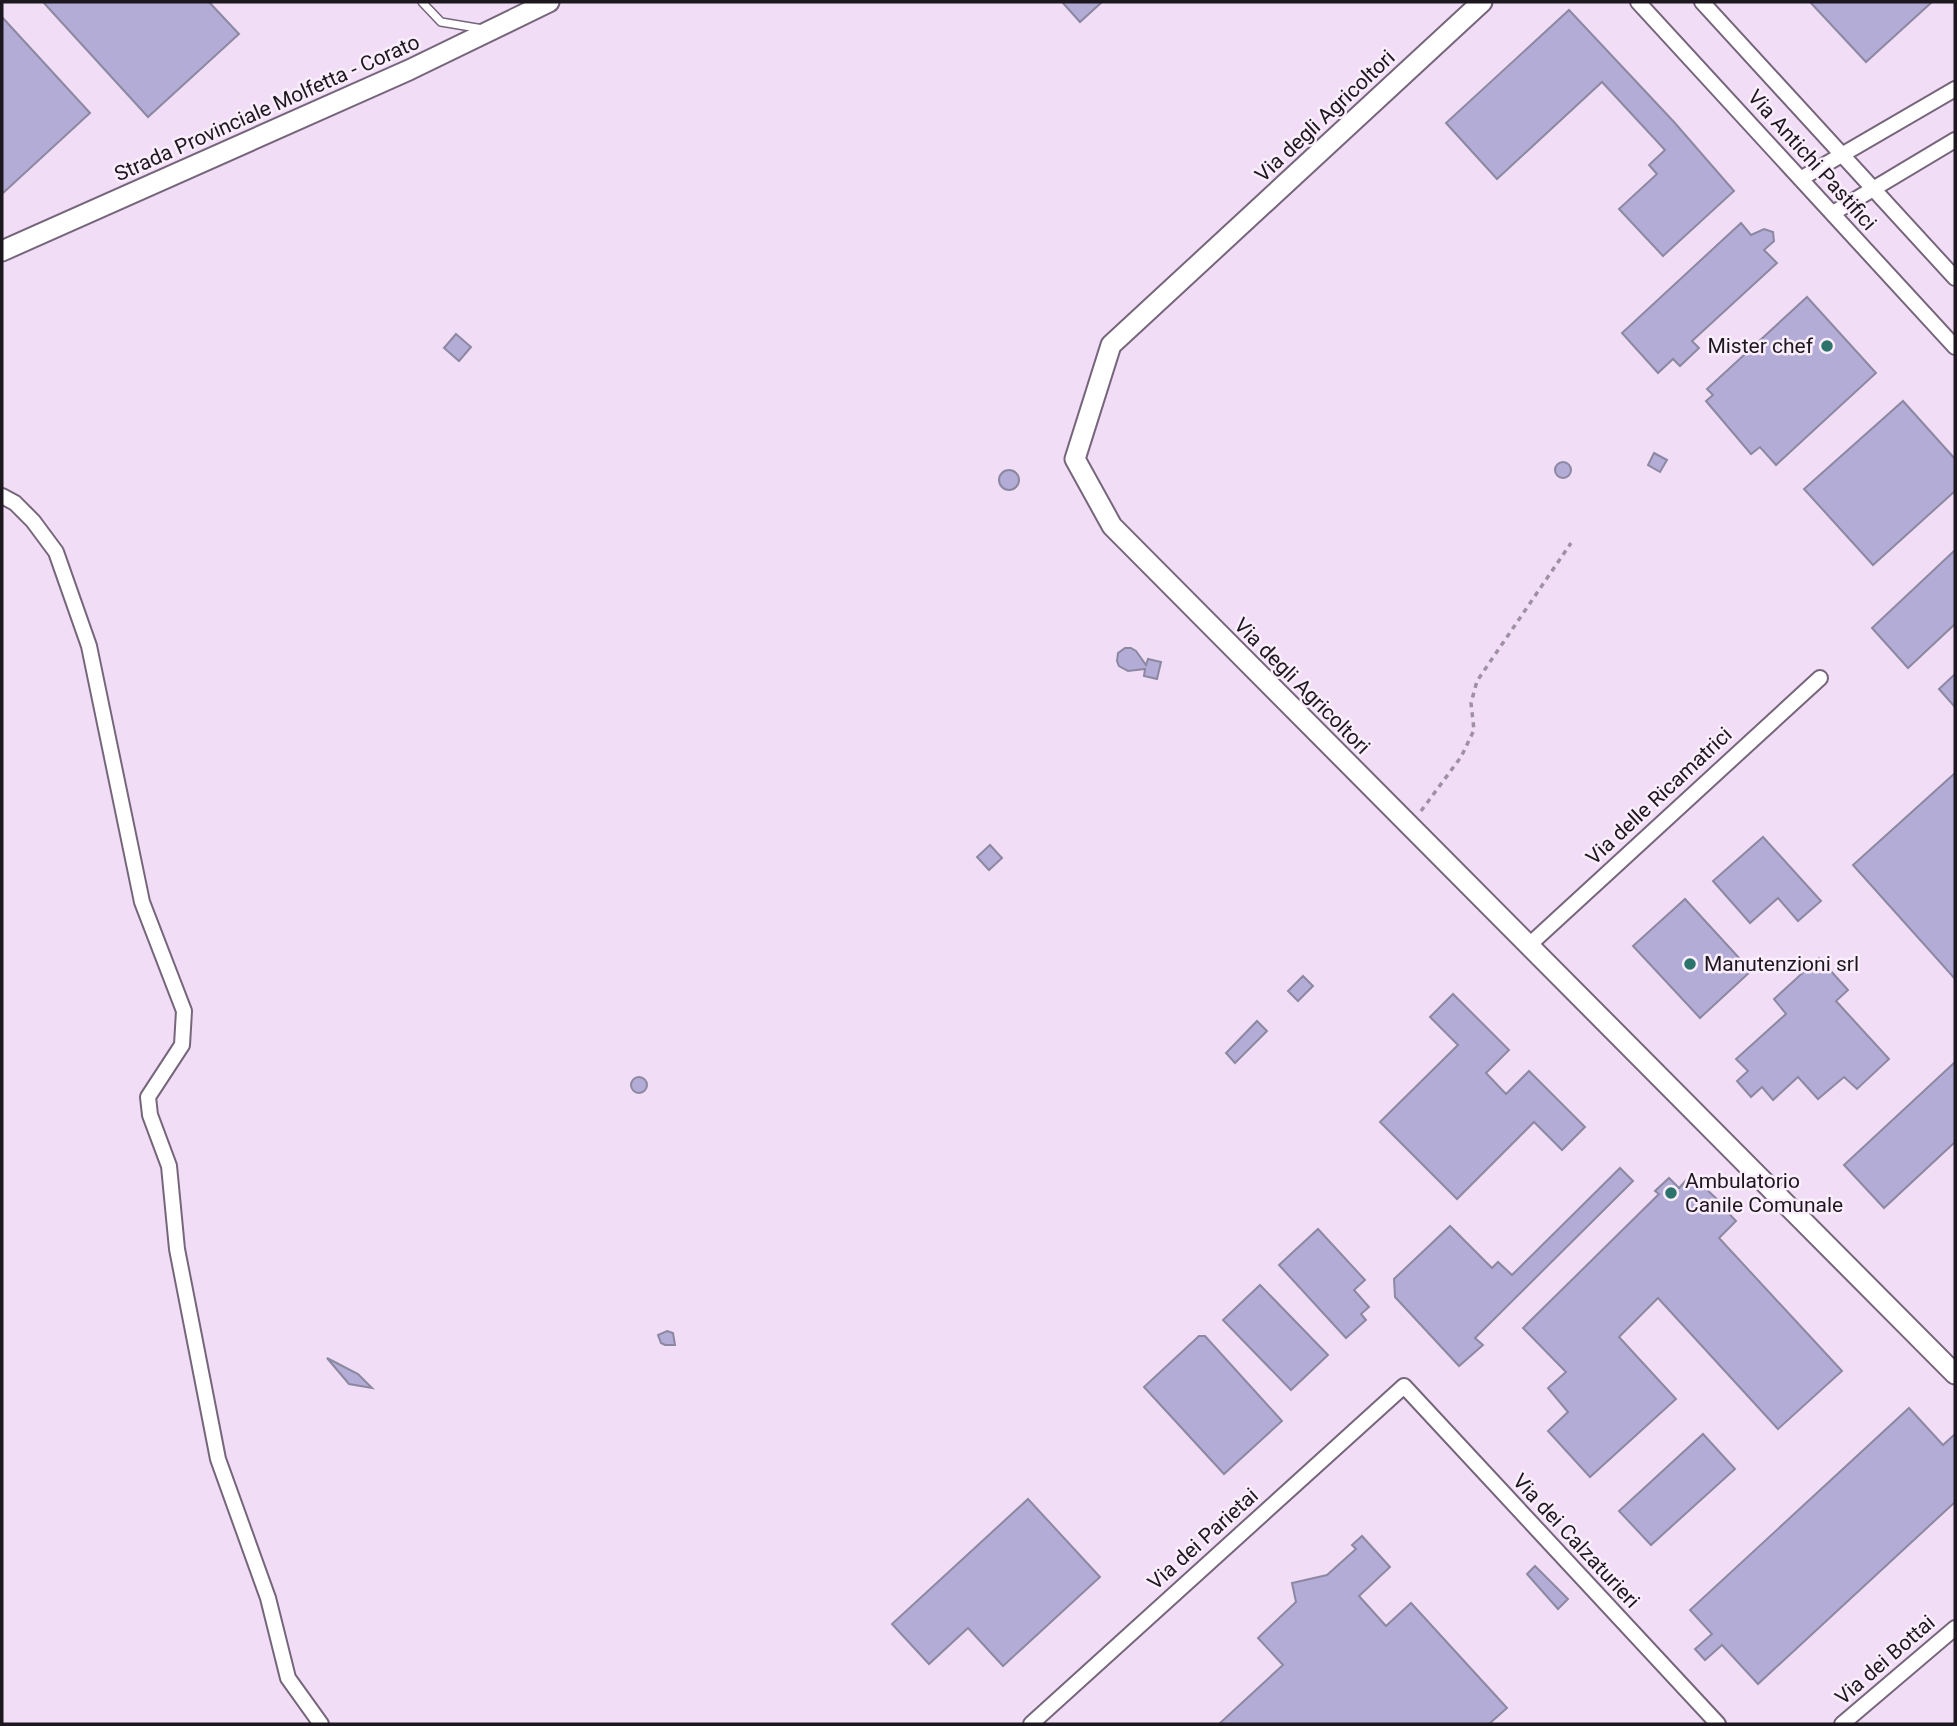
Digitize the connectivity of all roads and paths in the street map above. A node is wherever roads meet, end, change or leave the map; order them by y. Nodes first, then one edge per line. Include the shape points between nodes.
1 (422, 2) edge
2 (549, 2) edge
3 (1482, 2) edge
4 (1638, 2) edge
5 (1702, 2) edge
6 (491, 30) junction
7 (1955, 89) edge
8 (1955, 140) edge
9 (1841, 154) junction
10 (1802, 178) junction
11 (1873, 188) junction
12 (1833, 213) junction
13 (2, 251) edge
14 (1955, 278) edge
15 (1955, 346) edge
16 (2, 496) edge
17 (1571, 543) dead end
18 (1820, 678) dead end
19 (1409, 826) junction
20 (1528, 946) junction
21 (1955, 1374) edge
22 (1404, 1386) joint
23 (1955, 1628) edge
24 (1040, 1721) edge
25 (321, 1724) edge
26 (1718, 1724) edge
27 (1842, 1724) edge

1 - 6 lane via 441,22
2 - 6 street, Strada Provinciale Molfetta - Corato
3 - 19 street, Via degli Agricoltori via 1111,345 1075,459 1112,526
4 - 10 street, Via Antichi Pastifici
5 - 9 street, Via Antichi Pastifici
6 - 13 street, Strada Provinciale Molfetta - Corato
7 - 9 street
8 - 11 street
9 - 10 street
9 - 11 street, Via Antichi Pastifici
10 - 12 street, Via Antichi Pastifici
11 - 12 street
11 - 14 street, Via Antichi Pastifici
12 - 15 street, Via Antichi Pastifici
16 - 25 street via 33,521 56,552 89,646 142,902 184,1011 182,1045 148,1097 149,1115 169,1166 177,1249 218,1459 268,1598 288,1678
17 - 19 path via 1477,681 1471,703 1474,730 1461,757
18 - 20 street, Via delle Ricamatrici
19 - 20 street, Via degli Agricoltori
20 - 21 street, Via degli Agricoltori
22 - 24 street, Via dei Parietai
22 - 26 street, Via dei Calzaturieri
23 - 27 street, Via dei Bottai

